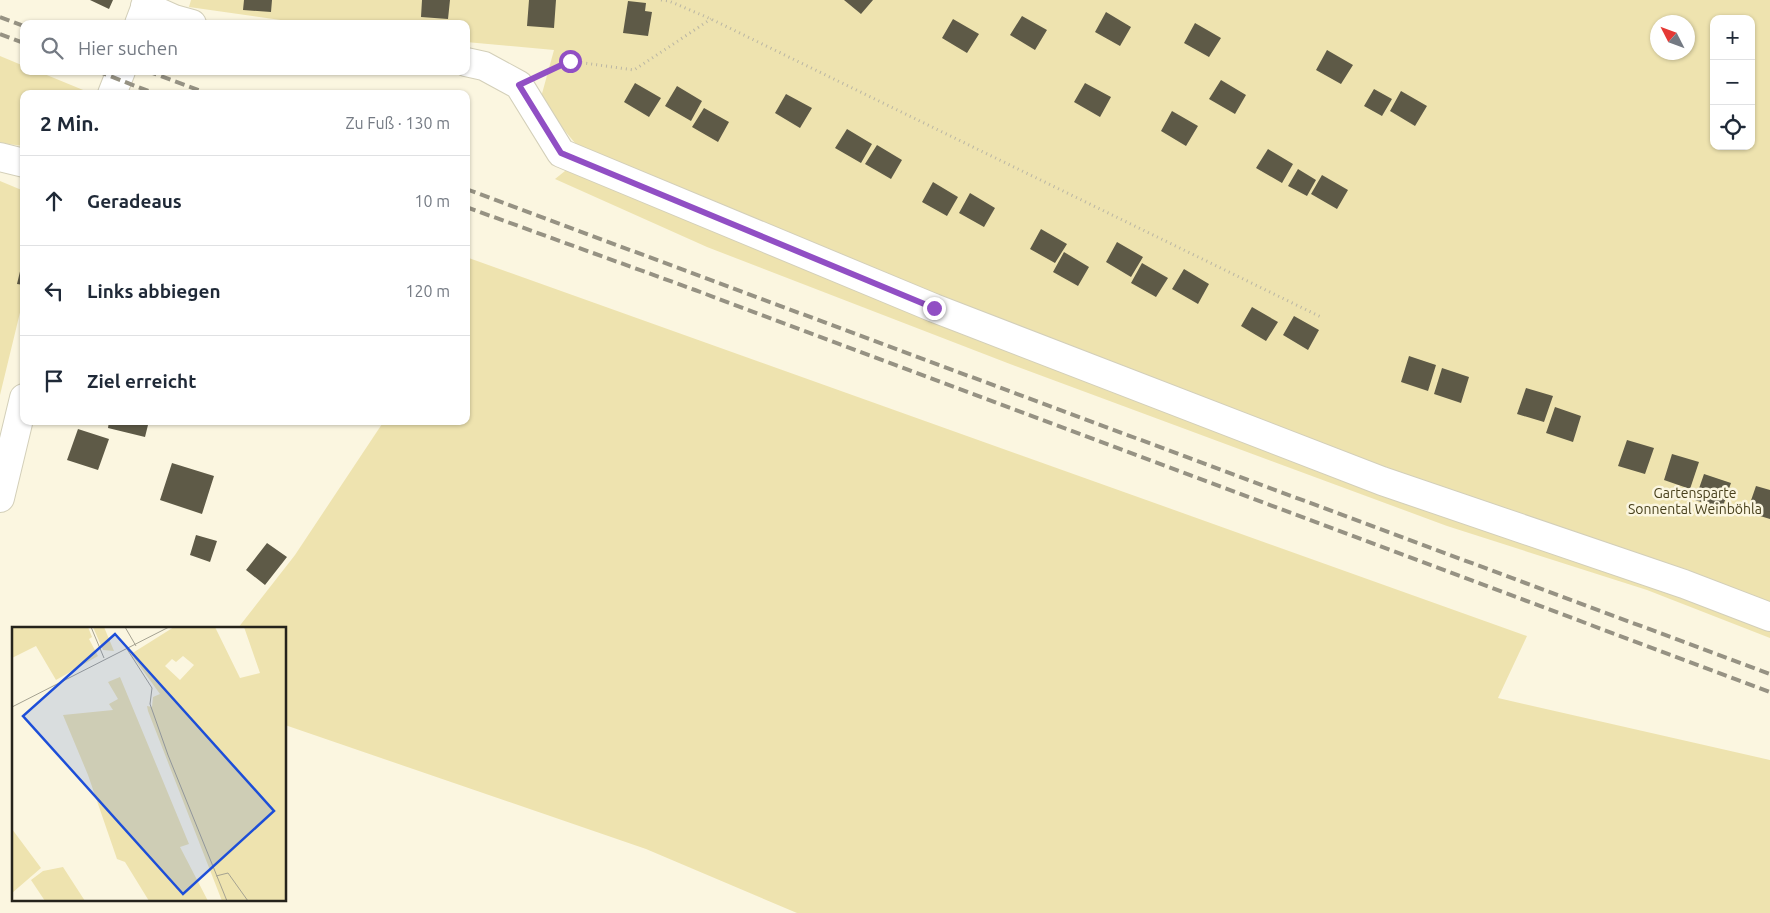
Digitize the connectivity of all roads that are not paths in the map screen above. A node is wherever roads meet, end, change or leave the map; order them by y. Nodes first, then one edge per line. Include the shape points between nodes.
1 (144, 10) edge
2 (178, 20) edge
3 (470, 63) edge
4 (119, 75) edge
5 (114, 90) edge
6 (0, 157) edge
7 (20, 162) edge
8 (20, 415) edge
9 (0, 498) edge
10 (1770, 617) edge

1 - 2 street
3 - 10 street via 484,66 519,85 561,153 934,308 1382,481 1684,584
4 - 5 street
6 - 7 street
8 - 9 street

